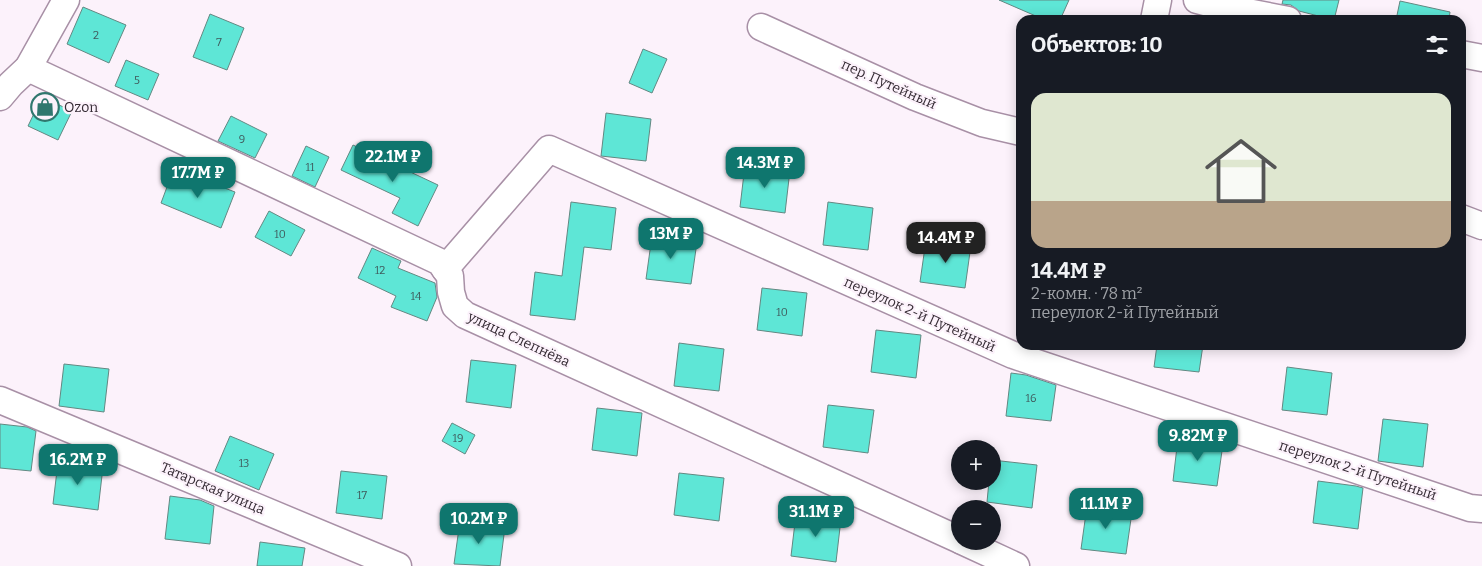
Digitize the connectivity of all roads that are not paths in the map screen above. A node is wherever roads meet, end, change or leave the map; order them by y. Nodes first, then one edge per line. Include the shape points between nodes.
1 (66, 0) edge
2 (1158, 0) edge
3 (1197, 0) edge
4 (1155, 15) edge
5 (1263, 15) edge
6 (761, 27) dead end
7 (1466, 55) edge
8 (1482, 58) edge
9 (28, 68) junction
10 (0, 97) edge
11 (1016, 131) edge
12 (1466, 220) edge
13 (1482, 226) edge
14 (445, 269) junction
15 (0, 400) edge
16 (1482, 509) edge
17 (951, 536) edge
18 (981, 550) edge
19 (398, 566) edge
20 (1016, 566) edge

1 - 9 street
2 - 4 street
3 - 5 street
6 - 11 street, пер. Путейный via 915,97 982,123
7 - 8 street
9 - 10 street
9 - 14 street via 440,262
12 - 13 street
14 - 16 street, переулок 2-й Путейный via 549,149 1013,356 1470,508
14 - 17 street, улица Слепнёва via 450,276 455,306 465,315
15 - 19 street, Татарская улица
18 - 20 street, улица Слепнёва

